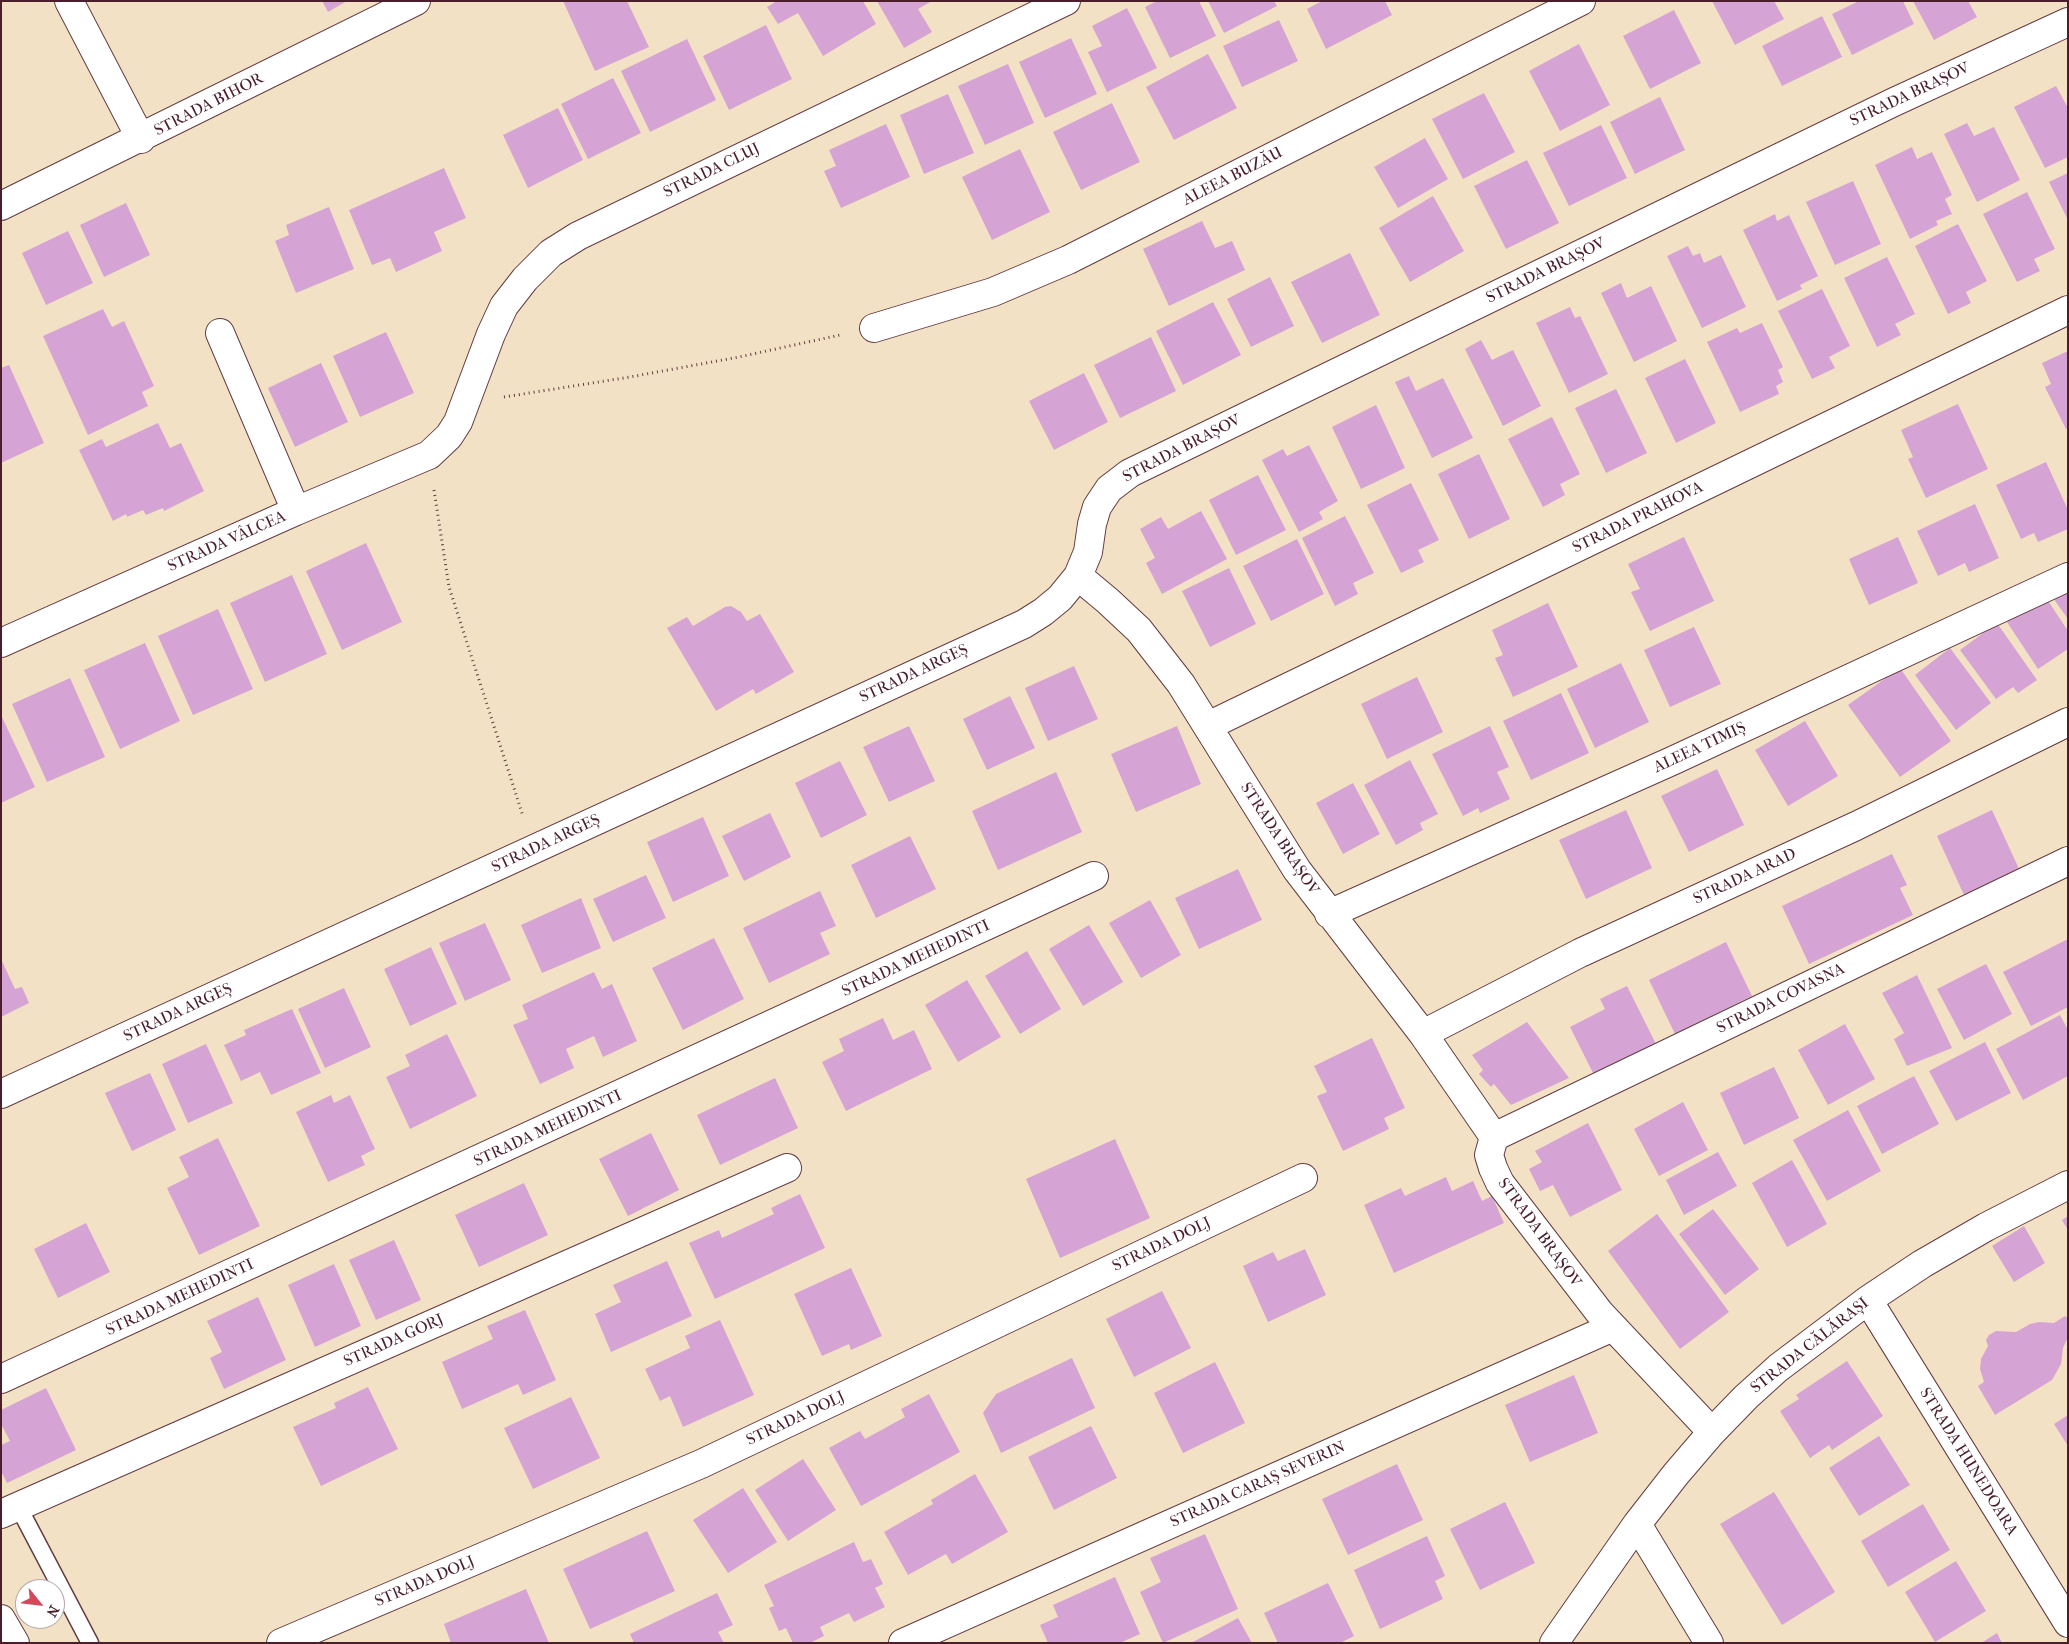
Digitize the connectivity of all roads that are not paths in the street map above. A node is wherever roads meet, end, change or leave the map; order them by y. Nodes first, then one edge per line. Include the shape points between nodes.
1 (69, 1) edge
2 (416, 1) edge
3 (1066, 1) edge
4 (1581, 1) edge
5 (2068, 22) edge
6 (141, 139) junction
7 (1, 206) edge
8 (2068, 310) edge
9 (874, 328) road end
10 (220, 333) dead end
11 (449, 436) joint
12 (296, 511) junction
13 (1078, 576) junction
14 (2068, 577) edge
15 (1, 643) edge
16 (2068, 722) edge
17 (1208, 726) junction
18 (2068, 861) edge
19 (1094, 876) dead end
20 (1329, 914) junction
21 (1423, 1034) junction
22 (1, 1094) edge
23 (1494, 1137) junction
24 (787, 1168) dead end
25 (1303, 1178) dead end
26 (2068, 1186) edge
27 (1868, 1300) junction
28 (1613, 1327) junction
29 (1, 1379) edge
30 (1712, 1432) junction
31 (10, 1510) edge
32 (1638, 1524) junction
33 (1, 1619) edge
34 (2068, 1623) edge
35 (15, 1643) edge
36 (90, 1643) edge
37 (281, 1643) edge
38 (902, 1643) edge
39 (1554, 1643) edge
40 (1708, 1643) edge

1 - 6 street
2 - 6 street, STRADA BIHOR
3 - 11 street, STRADA CLUJ via 578,236 558,249 525,279 504,306
4 - 9 street, ALEEA BUZĂU via 1068,260 993,292
5 - 13 street, STRADA BRAȘOV via 1894,102 1130,473 1109,489 1097,507 1088,552
6 - 7 street, STRADA BIHOR
8 - 17 street, STRADA PRAHOVA
10 - 12 street
11 - 12 street, STRADA VÂLCEA via 429,455
12 - 15 street, STRADA VÂLCEA
13 - 17 street, STRADA BRAȘOV via 1139,630
13 - 22 street, STRADA ARGEȘ via 1060,598 1024,624
14 - 20 street, ALEEA TIMIȘ via 1672,761
16 - 21 street, STRADA ARAD via 1856,826 1580,953
17 - 20 street, STRADA BRAȘOV via 1297,870
18 - 23 street, STRADA COVASNA
19 - 29 street, STRADA MEHEDINTI
20 - 21 street, STRADA BRAȘOV
21 - 23 street, STRADA BRAȘOV
23 - 28 street, STRADA BRAȘOV via 1489,1155 1500,1183 1580,1289
24 - 31 street, STRADA GORJ
25 - 37 street, STRADA DOLJ via 701,1464
26 - 27 street, STRADA CĂLĂRAȘI via 1986,1227
27 - 30 street, STRADA CĂLĂRAȘI via 1778,1368
27 - 34 street, STRADA HUNEDOARA
28 - 30 street, STRADA BRAȘOV
28 - 38 street, STRADA CARAȘ SEVERIN
30 - 32 street, STRADA CĂLĂRAȘI
31 - 36 lane
32 - 39 street, STRADA CĂLĂRAȘI
32 - 40 street
33 - 35 street

